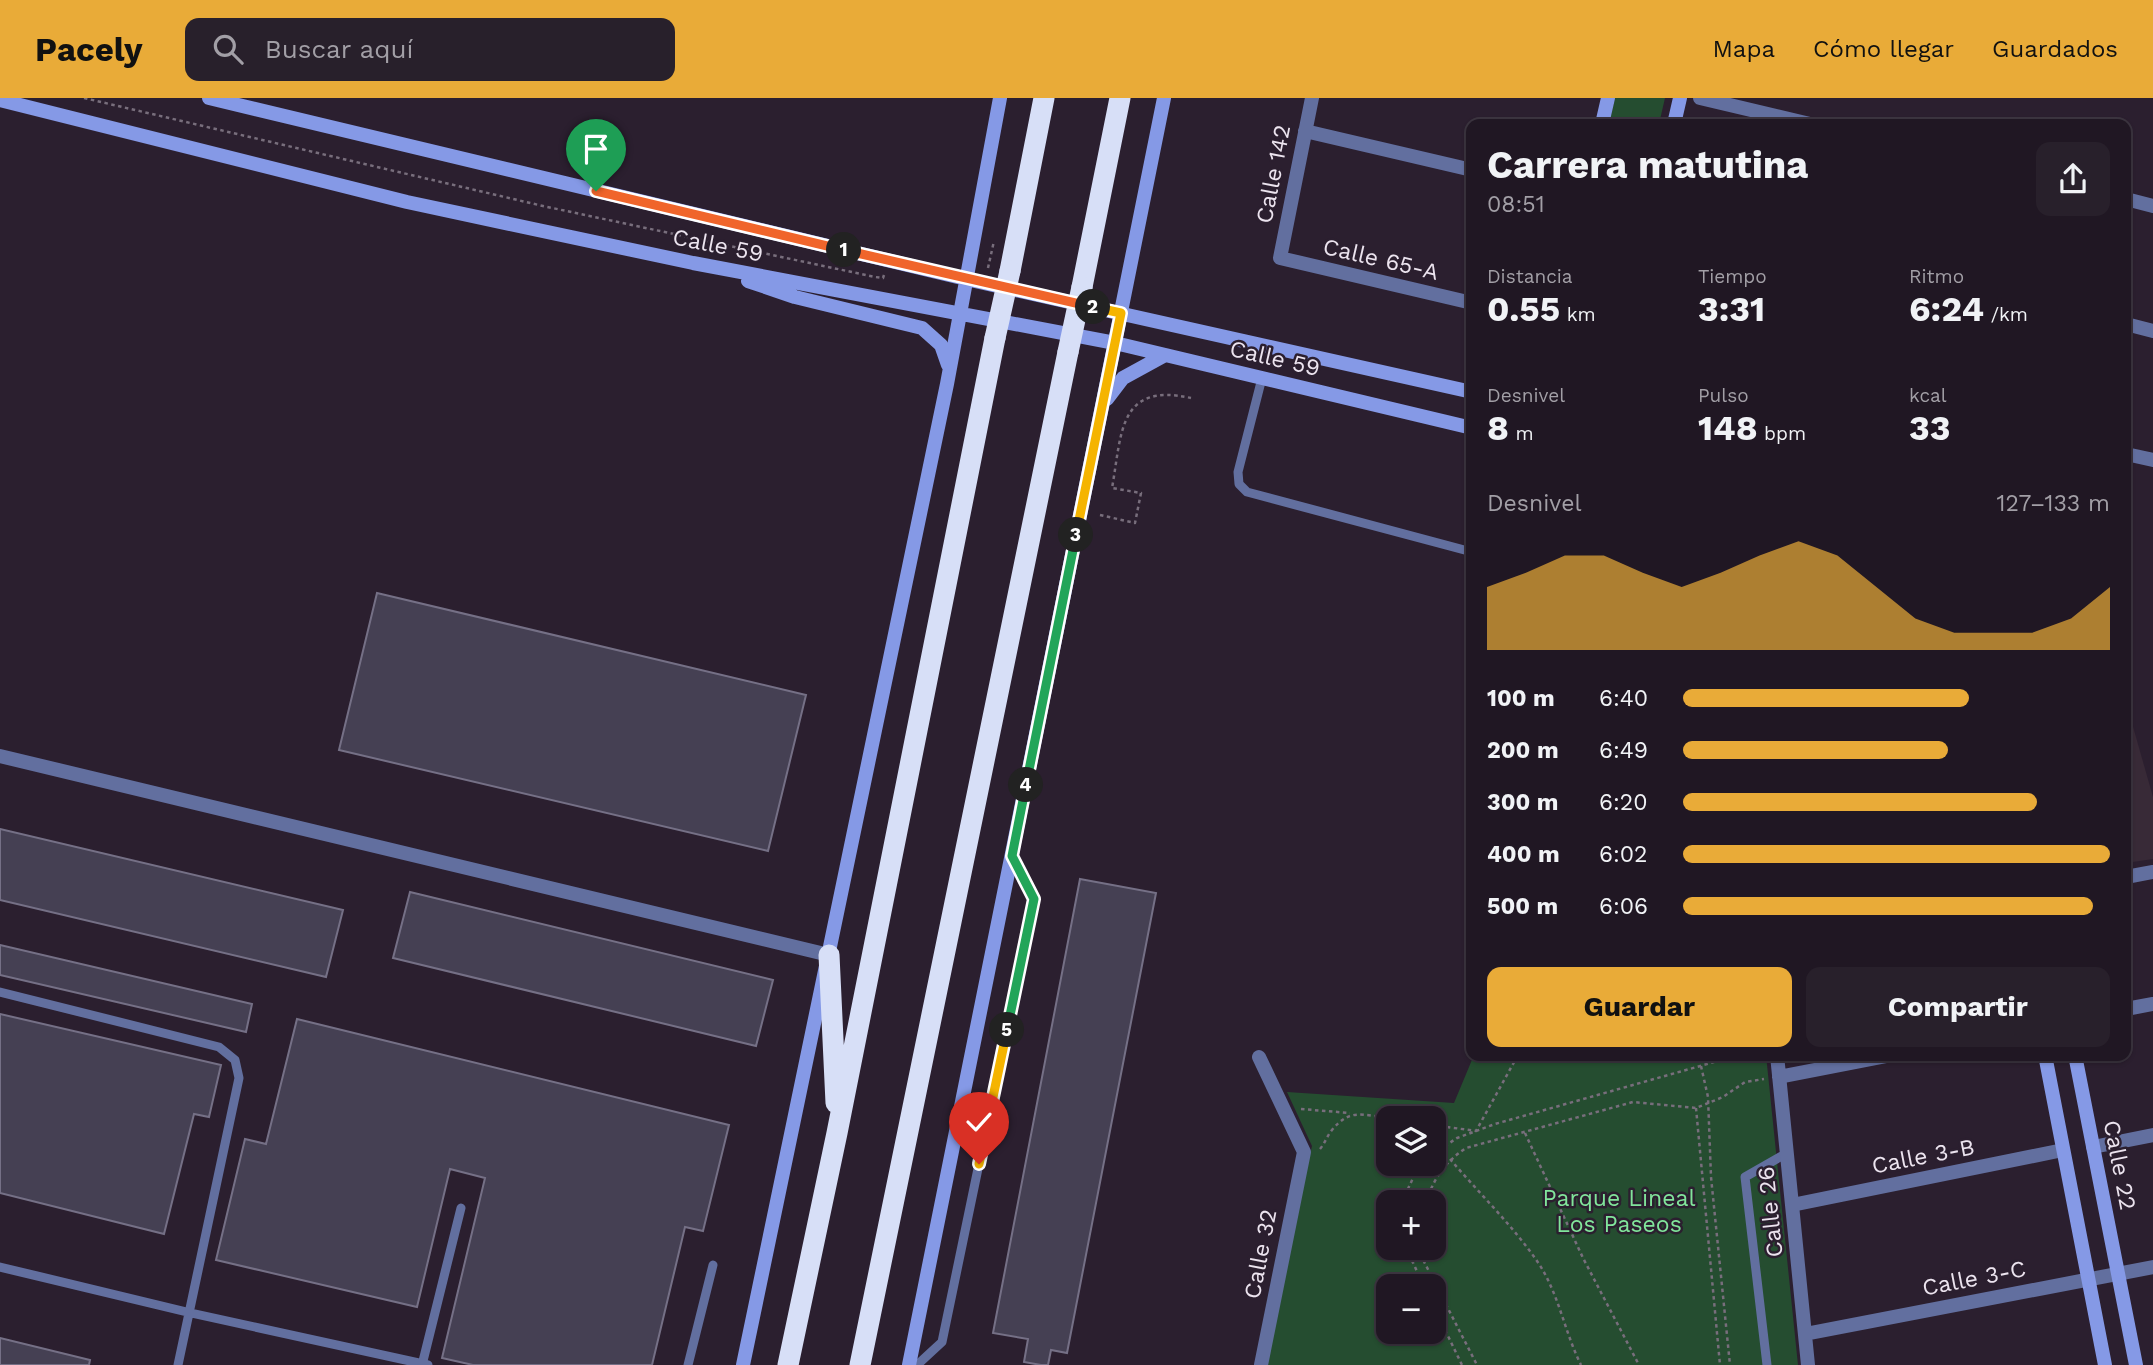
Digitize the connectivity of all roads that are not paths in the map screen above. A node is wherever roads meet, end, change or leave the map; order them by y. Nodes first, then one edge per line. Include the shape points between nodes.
1 (209, 98) edge
2 (1000, 98) edge
3 (1044, 98) edge
4 (1120, 98) edge
5 (1164, 98) edge
6 (1312, 98) edge
7 (1608, 98) edge
8 (1680, 98) edge
9 (1700, 98) edge
10 (0, 100) edge
11 (1603, 119) edge
12 (1675, 119) edge
13 (1789, 119) edge
14 (1305, 131) junction
15 (1466, 169) edge
16 (2131, 201) edge
17 (2153, 206) edge
18 (1279, 258) joint
19 (693, 263) junction
20 (966, 279) junction
21 (1466, 302) edge
22 (1121, 313) junction
23 (960, 315) junction
24 (2131, 325) edge
25 (2153, 331) edge
26 (1115, 343) junction
27 (1165, 355) junction
28 (1262, 378) junction
29 (947, 384) junction
30 (1466, 391) edge
31 (1101, 409) junction
32 (1466, 427) edge
33 (2131, 455) edge
34 (2153, 460) edge
35 (1466, 550) edge
36 (0, 756) edge
37 (1012, 856) junction
38 (2153, 872) edge
39 (2131, 876) edge
40 (829, 955) junction
41 (0, 992) edge
42 (2153, 1004) edge
43 (2131, 1008) edge
44 (1259, 1057) dead end
45 (1778, 1061) edge
46 (1858, 1061) edge
47 (2046, 1061) edge
48 (2076, 1061) edge
49 (1779, 1075) junction
50 (837, 1133) junction
51 (2153, 1135) edge
52 (2093, 1147) junction
53 (2063, 1150) junction
54 (1787, 1153) junction
55 (1792, 1205) junction
56 (461, 1208) dead end
57 (713, 1265) dead end
58 (0, 1267) edge
59 (2153, 1267) edge
60 (2118, 1274) junction
61 (2088, 1280) junction
62 (191, 1313) junction
63 (1805, 1334) junction
64 (178, 1365) edge
65 (424, 1365) edge
66 (688, 1365) edge
67 (743, 1365) edge
68 (788, 1365) edge
69 (860, 1365) edge
70 (909, 1365) edge
71 (917, 1365) edge
72 (1261, 1365) edge
73 (1767, 1365) edge
74 (1808, 1365) edge
75 (2105, 1365) edge
76 (2136, 1365) edge

1 - 20 main road, Calle 59
2 - 20 main road
3 - 50 highway, bridge
4 - 69 highway, bridge
5 - 22 main road
6 - 14 street, Calle 142
7 - 11 main road
8 - 12 main road
9 - 13 street
10 - 19 main road, Calle 59 via 408,202
14 - 15 street
14 - 18 street, Calle 142
16 - 17 street
18 - 21 street, Calle 65-A
19 - 23 main road, Calle 59
19 - 29 main road via 795,297 922,328 941,345 948,360
20 - 22 main road, Calle 59
20 - 23 main road
22 - 26 main road
22 - 30 main road, Calle 59
23 - 26 main road, Calle 59
23 - 29 main road
24 - 25 street
26 - 27 main road, Calle 59
26 - 31 main road
27 - 28 main road, Calle 59
27 - 31 main road via 1134,369
28 - 32 main road, Calle 59
28 - 35 lane via 1238,472 1239,484 1247,492
29 - 40 main road
31 - 37 main road
33 - 34 street
36 - 40 street
37 - 70 main road
37 - 71 lane via 1034,899 942,1342
38 - 39 street
40 - 50 highway
40 - 67 main road
41 - 62 lane via 219,1047 235,1060 239,1078
42 - 43 street
44 - 72 street, Calle 32 via 1303,1155
45 - 49 street, Calle 26
46 - 49 street
47 - 53 main road
48 - 52 main road, Calle 22
49 - 54 street, Calle 26
50 - 68 highway
51 - 52 street
52 - 60 main road, Calle 22
53 - 55 street, Calle 3-B
53 - 61 main road
54 - 55 street, Calle 26
54 - 73 lane via 1745,1177
55 - 63 street, Calle 26
56 - 65 lane
57 - 66 lane
58 - 62 lane
59 - 60 street, Calle 3-C
60 - 61 street, Calle 3-C
60 - 76 main road, Calle 22
61 - 63 street, Calle 3-C
61 - 75 main road
62 - 64 lane
62 - 65 lane
63 - 74 street, Calle 26

